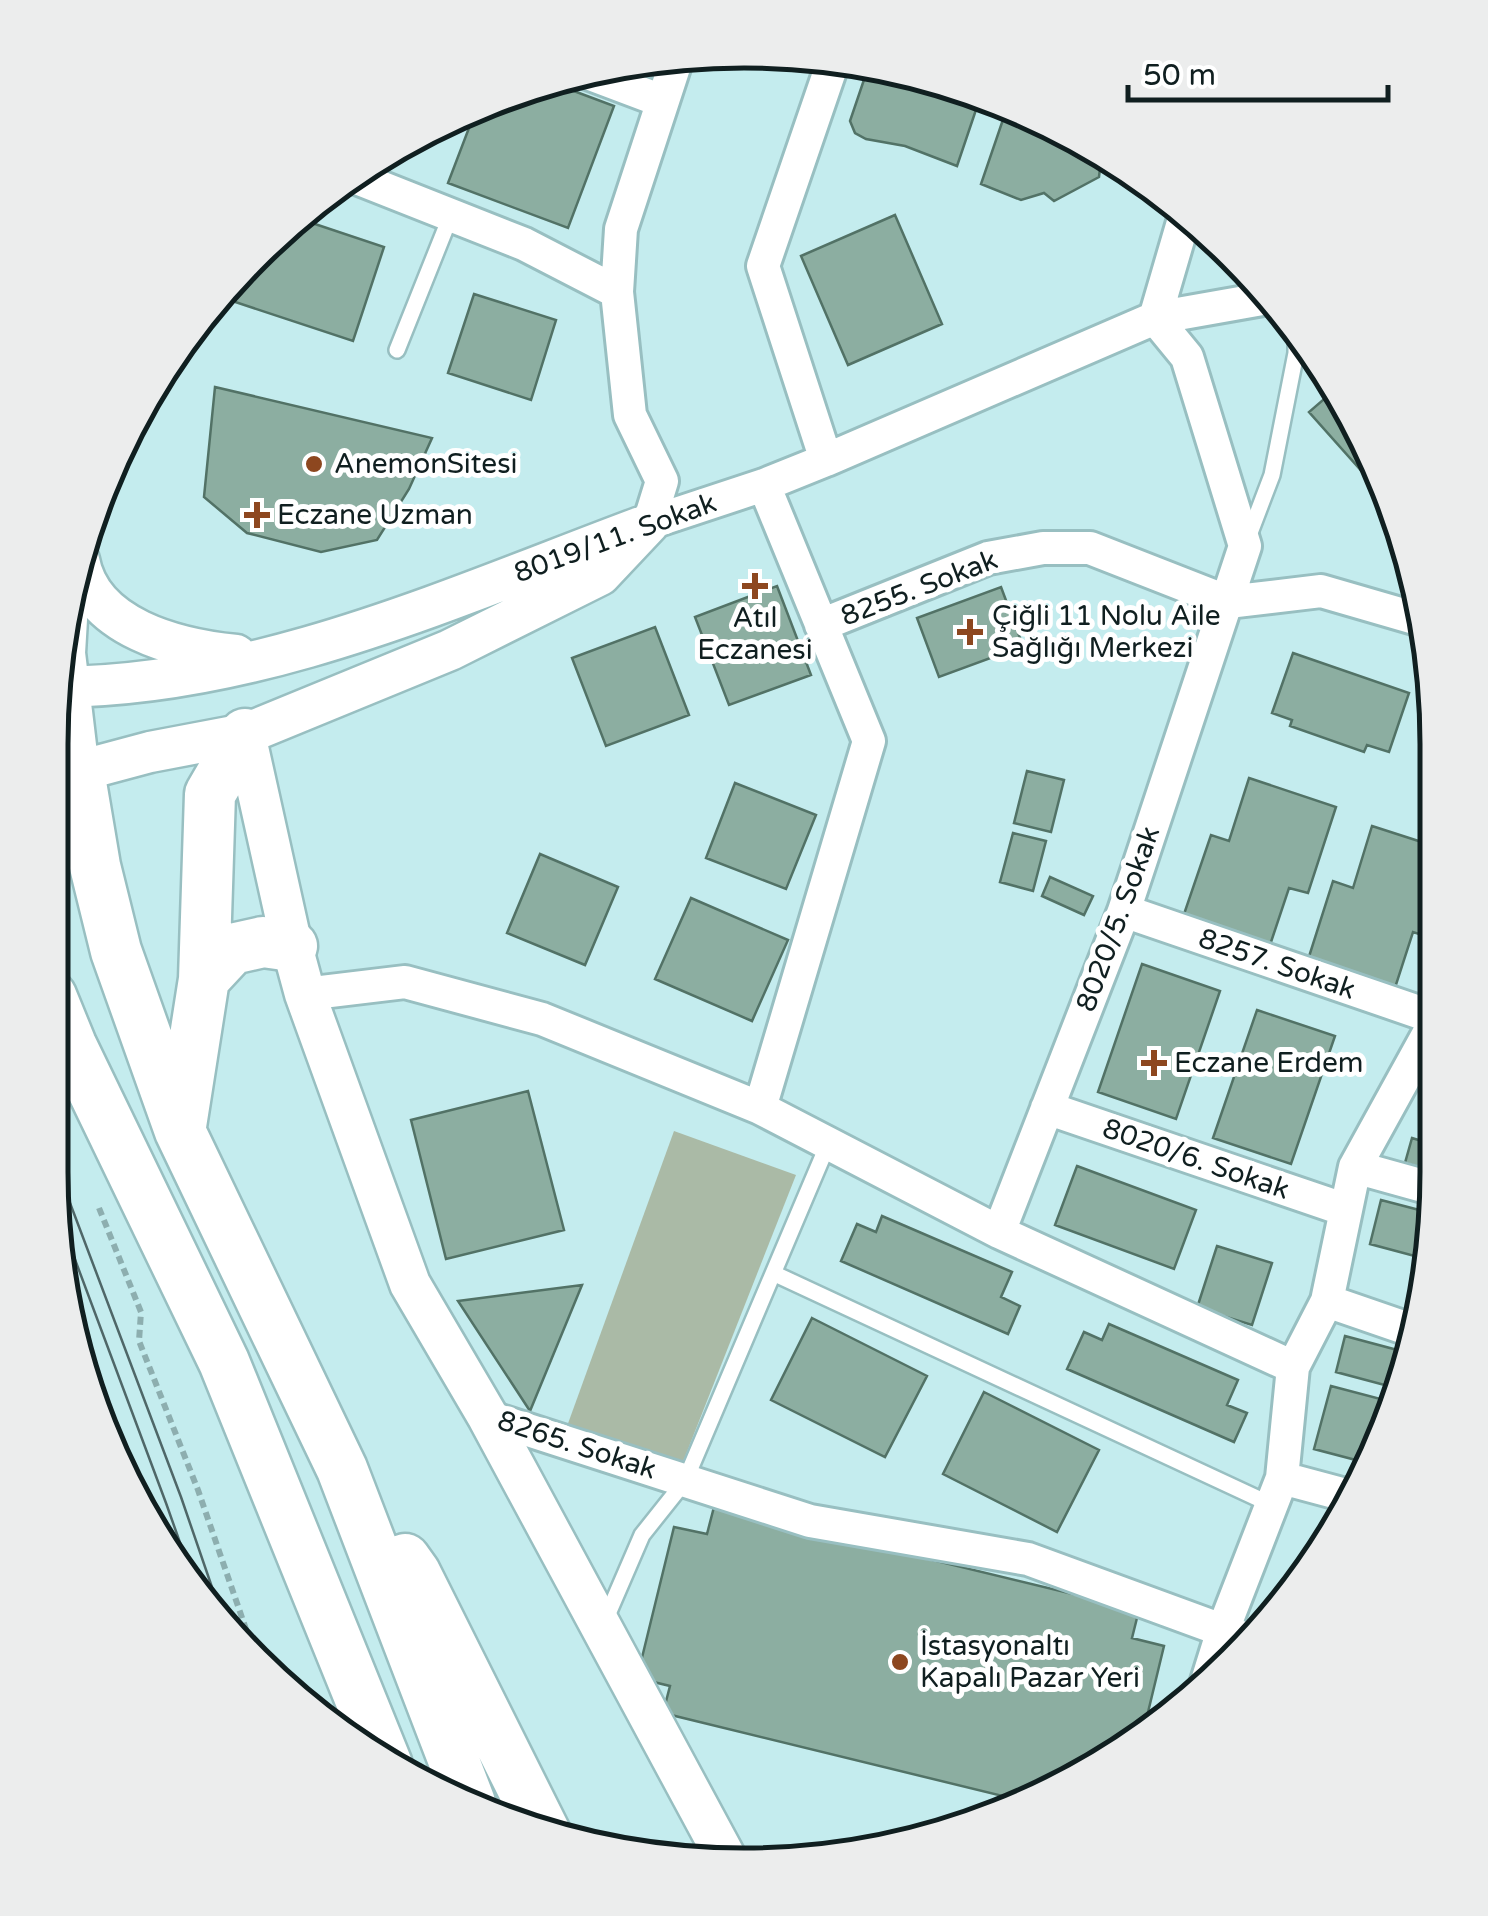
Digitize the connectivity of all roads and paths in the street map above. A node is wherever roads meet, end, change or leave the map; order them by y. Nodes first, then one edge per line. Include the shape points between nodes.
1 (672, 72) edge
2 (829, 73) edge
3 (608, 81) edge
4 (662, 101) junction
5 (368, 182) edge
6 (451, 216) junction
7 (1181, 228) edge
8 (617, 292) junction
9 (1256, 301) edge
10 (1155, 318) junction
11 (397, 350) dead end
12 (1296, 353) edge
13 (826, 460) junction
14 (764, 485) junction
15 (650, 524) junction
16 (1245, 546) junction
17 (87, 586) edge
18 (1228, 602) junction
19 (1409, 616) edge
20 (822, 625) junction
21 (270, 659) junction
22 (70, 687) edge
23 (245, 734) junction
24 (68, 771) edge
25 (68, 781) edge
26 (1124, 912) junction
27 (292, 946) junction
28 (204, 979) junction
29 (305, 994) junction
30 (1420, 1013) edge
31 (68, 1038) edge
32 (1420, 1049) edge
33 (760, 1108) junction
34 (1047, 1108) junction
35 (180, 1131) junction
36 (828, 1144) junction
37 (1355, 1167) junction
38 (1420, 1185) edge
39 (92, 1191) dead end
40 (1346, 1210) junction
41 (999, 1232) junction
42 (774, 1274) junction
43 (1327, 1301) junction
44 (1402, 1327) edge
45 (1293, 1366) junction
46 (488, 1418) junction
47 (342, 1469) junction
48 (685, 1480) junction
49 (1277, 1491) junction
50 (1338, 1496) edge
51 (297, 1543) junction
52 (246, 1629) edge
53 (602, 1629) junction
54 (1236, 1635) edge
55 (343, 1717) edge
56 (377, 1739) edge
57 (464, 1787) edge
58 (536, 1816) edge
59 (720, 1847) edge

1 - 4 street
2 - 13 street via 763,266
3 - 4 street
4 - 8 street via 621,229
5 - 6 street
6 - 8 street
6 - 11 lane
7 - 10 street
8 - 15 street via 630,414 662,480
9 - 10 street, 8019/11. Sokak
10 - 13 street, 8019/11. Sokak
10 - 16 street via 1187,357
12 - 16 lane via 1272,475
13 - 14 street, 8019/11. Sokak
14 - 15 street, 8019/11. Sokak
14 - 20 street
15 - 21 street, 8019/11. Sokak
15 - 23 street via 600,575 450,650
16 - 18 street, 8020/5. Sokak
17 - 21 street via 107,612 141,631 198,652
18 - 19 street, 8255. Sokak via 1321,590
18 - 20 street, 8255. Sokak via 1090,548 1043,548 988,558
18 - 26 street, 8020/5. Sokak
20 - 33 street via 869,740
21 - 22 street, 8019/11. Sokak via 130,684
23 - 24 street
23 - 27 street, 8265. Sokak
23 - 28 main road via 210,794
25 - 35 main road via 116,951
26 - 30 street, 8257. Sokak
26 - 34 street, 8020/5. Sokak
27 - 28 main road via 263,942 232,949
27 - 29 street, 8265. Sokak
28 - 35 main road
29 - 33 street via 404,982 542,1018
29 - 46 street, 8265. Sokak via 410,1284
31 - 51 main road via 224,1362
32 - 37 street
33 - 36 street
34 - 40 street, 8020/6. Sokak
34 - 41 street, 8020/5. Sokak
35 - 47 main road
36 - 41 street
36 - 42 lane
37 - 38 street
37 - 40 street
39 - 52 path via 142,1312 139,1341
40 - 43 street
41 - 45 street
42 - 48 lane
42 - 49 lane
43 - 44 street
43 - 45 street
45 - 49 street
46 - 48 street, 8265. Sokak
46 - 53 street
47 - 57 main road
47 - 58 main road via 415,1573
48 - 53 lane via 642,1535
48 - 54 street, 8265. Sokak via 810,1520 1028,1559
49 - 50 street
49 - 54 street
51 - 55 main road
51 - 56 main road
53 - 59 street

